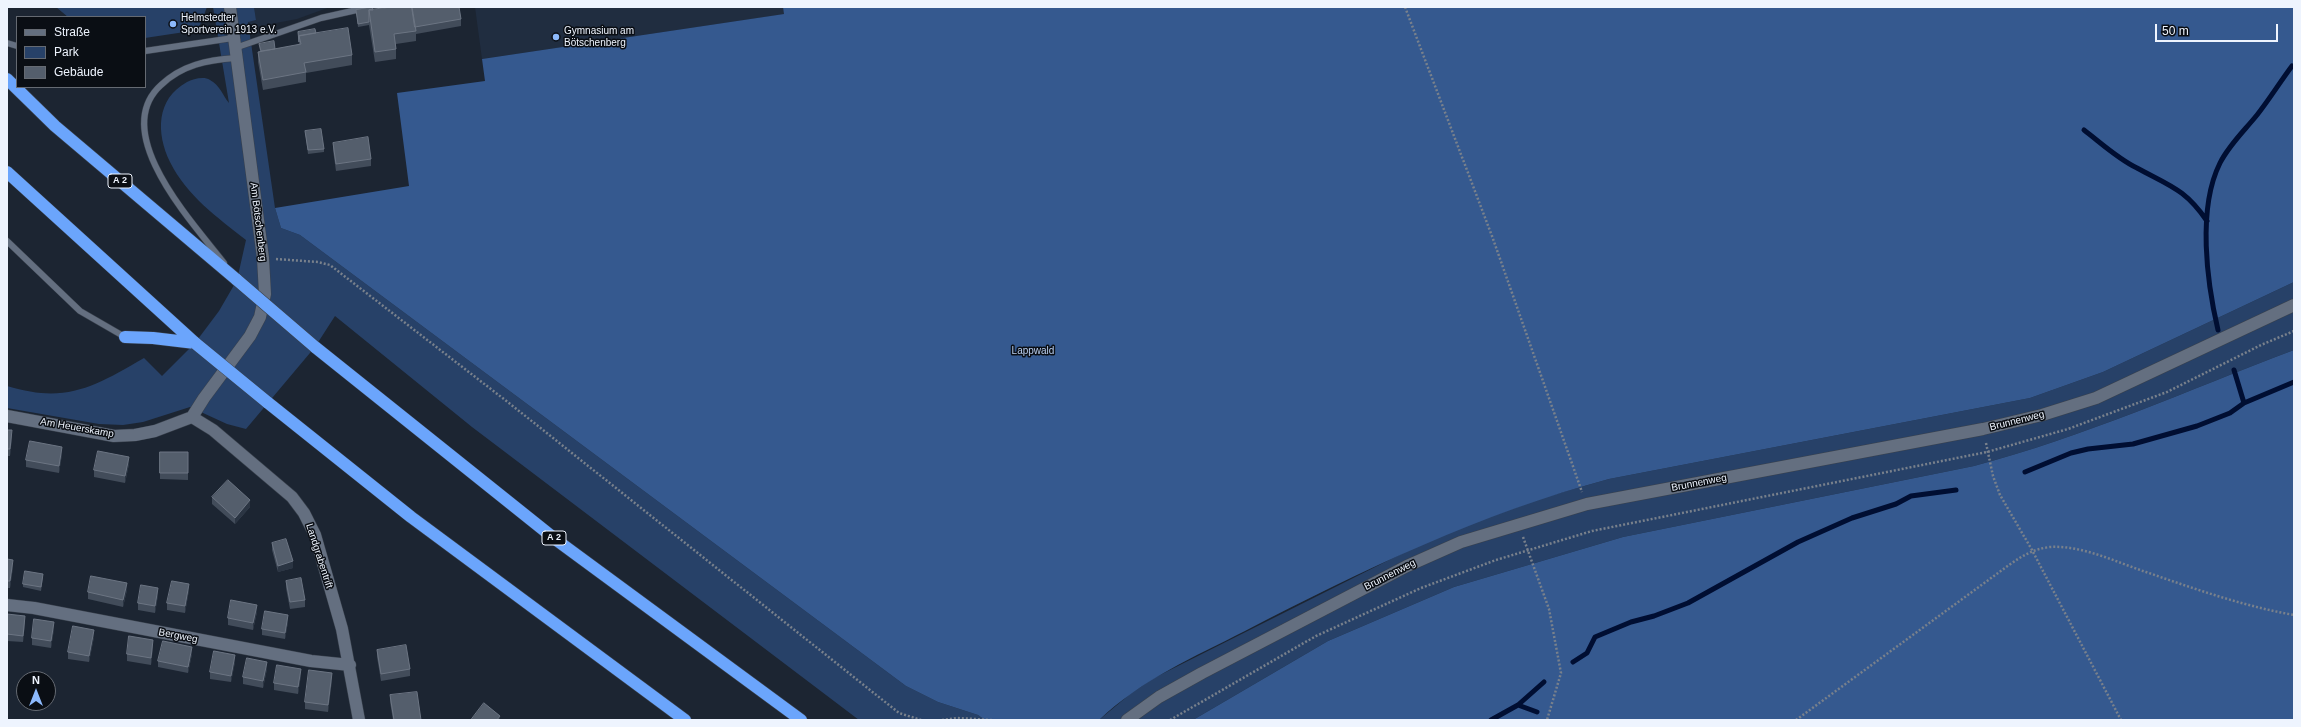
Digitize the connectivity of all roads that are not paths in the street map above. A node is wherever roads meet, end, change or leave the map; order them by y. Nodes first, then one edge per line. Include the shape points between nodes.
1 (230, 7) edge
2 (370, 7) edge
3 (235, 48) junction
4 (146, 51) edge
5 (7, 79) edge
6 (16, 88) edge
7 (16, 88) edge
8 (7, 172) edge
9 (7, 241) edge
10 (237, 280) junction
11 (2294, 306) edge
12 (125, 337) joint
13 (195, 343) junction
14 (7, 416) edge
15 (192, 417) junction
16 (7, 605) edge
17 (350, 665) junction
18 (359, 720) edge
19 (685, 720) edge
20 (801, 720) edge
21 (1127, 720) edge

1 - 3 street, Am Bötschenberg
2 - 3 lane via 315,20
3 - 4 lane
3 - 10 lane via 171,75 155,90 146,106 144,125 148,147 158,172 174,199
3 - 15 street, Am Bötschenberg via 263,258 265,294 260,317 250,336
5 - 7 highway, A 2
6 - 10 highway, A 2 via 55,126
8 - 13 highway
9 - 12 lane via 80,311
10 - 20 highway, A 2, bridge via 315,347 555,539
11 - 21 street, Brunnenweg via 2096,398 2042,415 1983,429 1587,504 1461,542 1407,566 1202,673 1159,697
12 - 13 highway
13 - 19 highway, bridge via 411,517
14 - 15 street, Am Heuerskamp via 114,436 155,431
15 - 17 street, Landgrabentrift via 214,430 292,497 304,513 315,535
16 - 17 street, Bergweg via 311,661
17 - 18 street, Landgrabentrift

